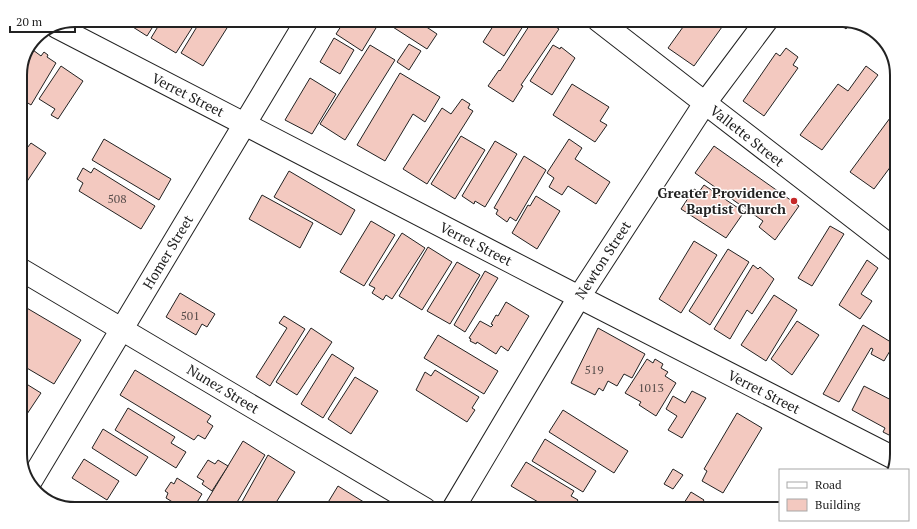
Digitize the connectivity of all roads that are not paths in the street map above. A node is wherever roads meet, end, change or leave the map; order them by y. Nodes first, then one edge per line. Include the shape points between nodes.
1 (303, 27) edge
2 (607, 27) edge
3 (762, 27) edge
4 (61, 29) edge
5 (705, 104) junction
6 (246, 124) junction
7 (890, 246) edge
8 (27, 273) edge
9 (580, 297) junction
10 (122, 329) junction
11 (890, 456) edge
12 (33, 478) edge
13 (413, 502) edge
14 (457, 502) edge

1 - 6 street, Homer Street
2 - 5 street, Vallette Street
3 - 5 street, Newton Street
4 - 6 street, Verret Street
5 - 7 street, Vallette Street
5 - 9 street, Newton Street
6 - 9 street, Verret Street
6 - 10 street, Homer Street
8 - 10 street, Nunez Street
9 - 11 street, Verret Street
9 - 14 street, Newton Street
10 - 12 street, Homer Street
10 - 13 street, Nunez Street

